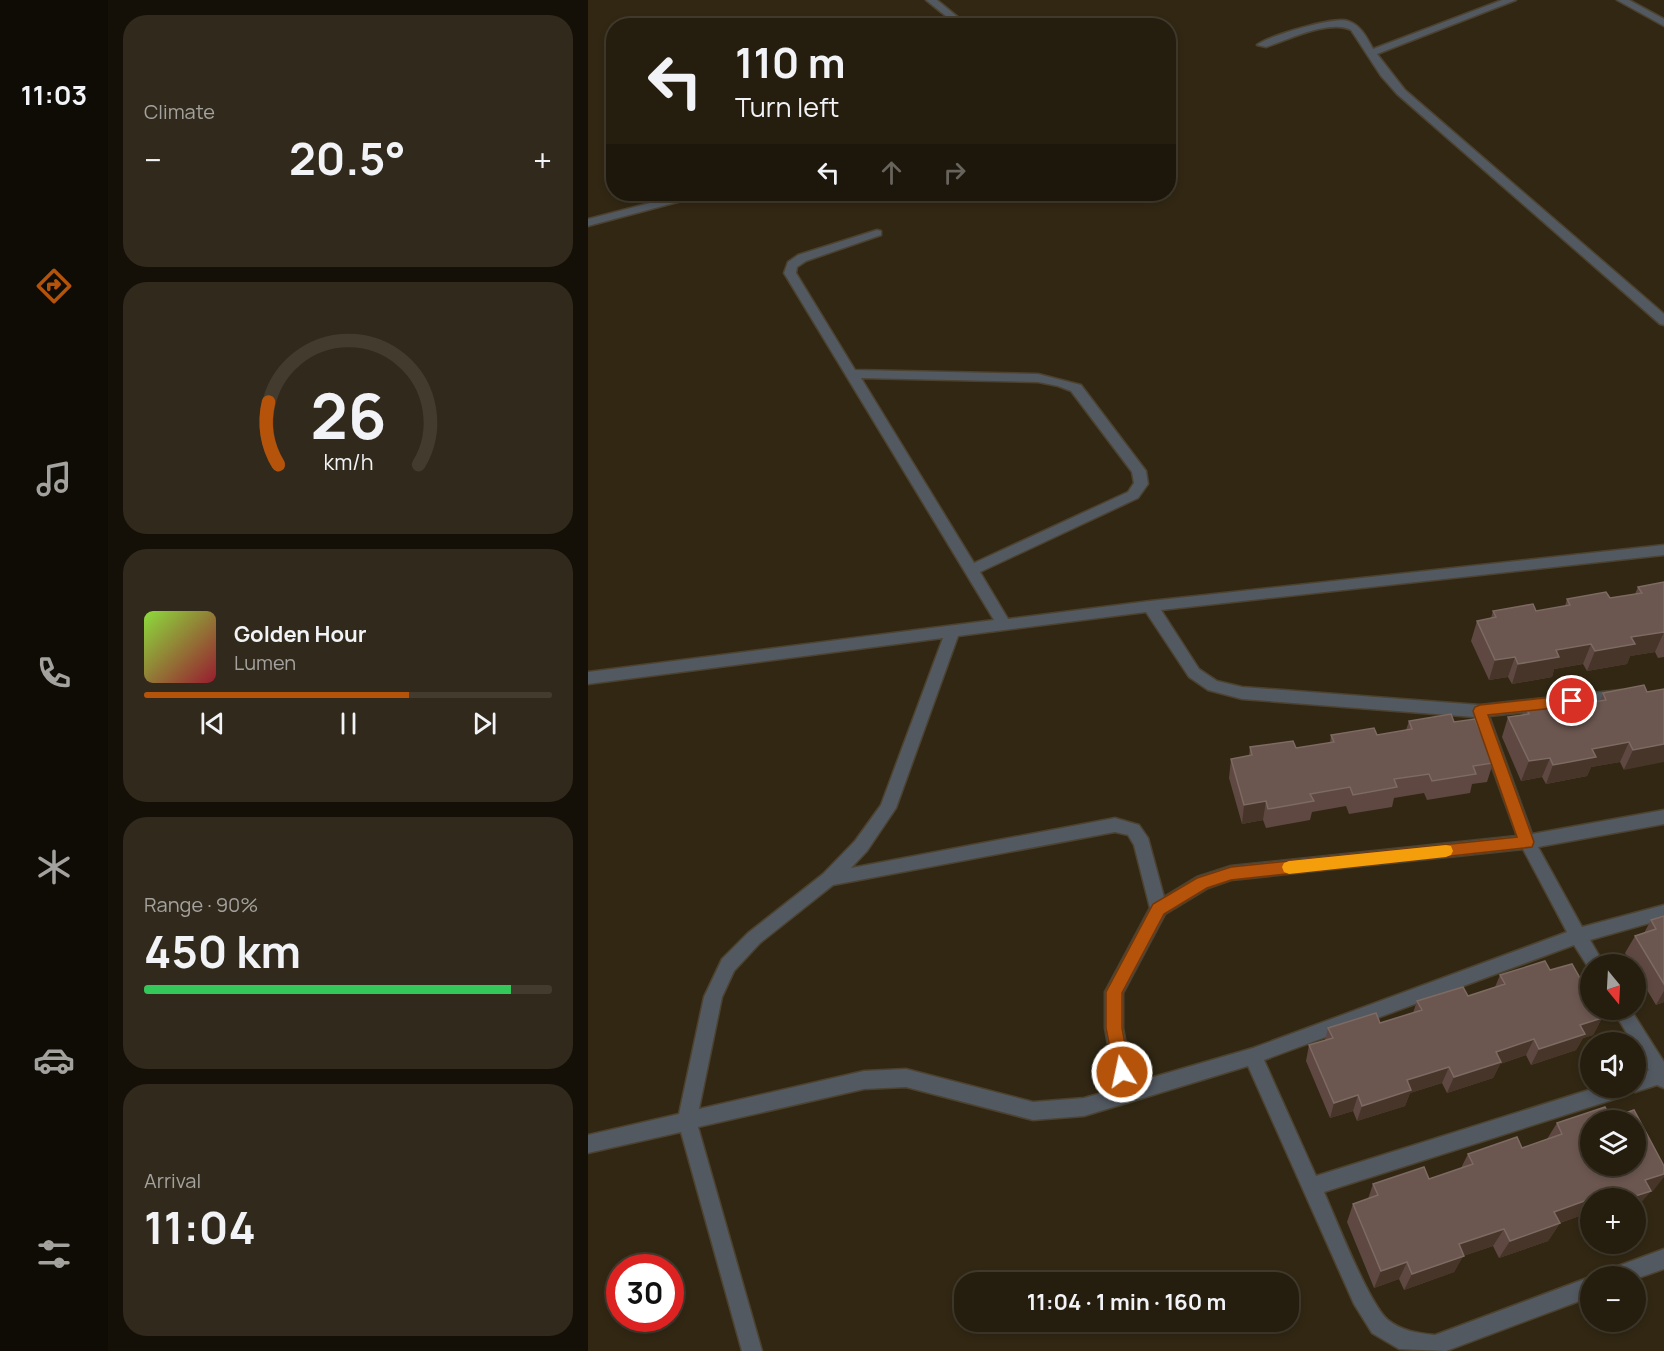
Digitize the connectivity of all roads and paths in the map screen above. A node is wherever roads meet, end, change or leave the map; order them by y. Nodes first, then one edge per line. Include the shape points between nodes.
1 (931, 0) edge
2 (1511, 0) edge
3 (1622, 0) edge
4 (955, 18) edge
5 (1664, 23) edge
6 (1262, 45) dead end
7 (1371, 53) junction
8 (670, 201) edge
9 (588, 223) edge
10 (876, 233) dead end
11 (1664, 321) edge
12 (851, 374) junction
13 (1664, 550) edge
14 (971, 570) junction
15 (1150, 606) junction
16 (1005, 626) junction
17 (953, 632) junction
18 (588, 678) edge
19 (1641, 694) edge
20 (1480, 711) junction
21 (1664, 817) edge
22 (1527, 842) junction
23 (829, 879) junction
24 (1159, 909) junction
25 (1664, 912) edge
26 (1578, 936) junction
27 (1589, 954) edge
28 (1628, 1020) edge
29 (1253, 1056) junction
30 (1663, 1076) edge
31 (1646, 1080) edge
32 (1126, 1094) junction
33 (1590, 1098) edge
34 (687, 1121) junction
35 (588, 1144) edge
36 (1313, 1186) junction
37 (1664, 1259) edge
38 (1645, 1266) edge
39 (1580, 1291) edge
40 (752, 1351) edge

1 - 4 street
2 - 7 street
3 - 5 street
6 - 7 street via 1330,23 1345,23 1355,28
7 - 11 street via 1401,92
8 - 9 street
10 - 12 street via 802,258 792,265 790,273
12 - 14 street
12 - 14 street via 1038,378 1060,382 1076,388 1139,471 1141,484 1133,495
13 - 15 street
14 - 16 street
15 - 16 street
15 - 20 street via 1194,673 1213,687 1242,693
16 - 17 street
17 - 18 street
17 - 23 street via 888,808 861,846
19 - 20 street
20 - 22 street
21 - 22 street
22 - 24 street via 1231,873 1203,882
22 - 26 street
23 - 24 street via 1115,825 1133,830 1142,843
23 - 34 street via 754,938 728,965 713,997
24 - 32 street via 1114,992 1114,1028
25 - 26 street
26 - 27 street
26 - 29 street
28 - 30 street
29 - 32 street
29 - 36 street
30 - 31 street
32 - 34 street via 1084,1107 1033,1111 906,1078 864,1080
33 - 36 street
34 - 35 street
34 - 40 street
36 - 39 street via 1367,1307 1379,1326 1406,1342 1435,1346
37 - 38 street

